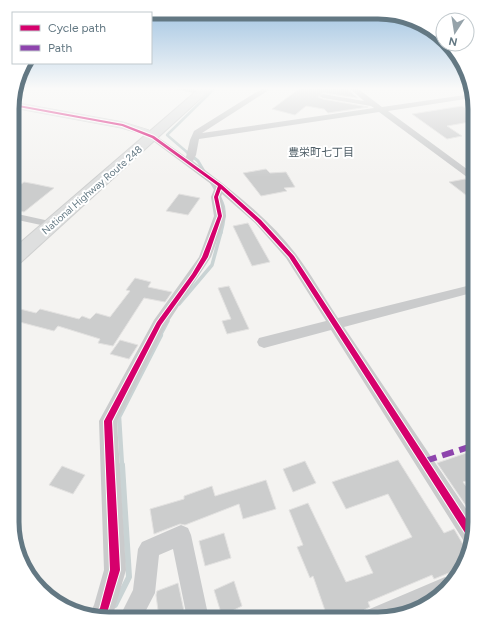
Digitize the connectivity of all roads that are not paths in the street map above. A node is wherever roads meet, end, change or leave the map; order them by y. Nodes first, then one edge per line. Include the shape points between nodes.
1 (81, 117) edge
2 (167, 117) edge
3 (224, 117) edge
4 (309, 117) edge
5 (391, 117) edge
6 (149, 134) junction
7 (195, 137) junction
8 (187, 162) junction
9 (468, 175) edge
10 (220, 186) junction
11 (19, 217) edge
12 (41, 222) junction
13 (19, 241) edge
14 (19, 253) edge
15 (468, 290) edge
16 (334, 323) junction
17 (264, 342) dead end
18 (468, 529) edge
19 (432, 593) edge
20 (393, 611) edge
21 (103, 612) edge
22 (133, 612) edge
23 (197, 612) edge

1 - 6 street via 123,125
2 - 6 highway, National Highway Route 248
3 - 7 street
4 - 7 street
5 - 9 street
6 - 8 street
6 - 12 highway, National Highway Route 248
6 - 14 highway, National Highway Route 248
7 - 8 street via 192,157
8 - 10 street
10 - 16 street via 259,221 291,256
10 - 21 street via 216,197 220,216 205,257 159,324 108,421 115,570
11 - 12 street
12 - 13 highway, National Highway Route 248
15 - 16 street
16 - 17 street
16 - 18 street
19 - 20 street
22 - 23 street via 144,593 149,549 181,535

